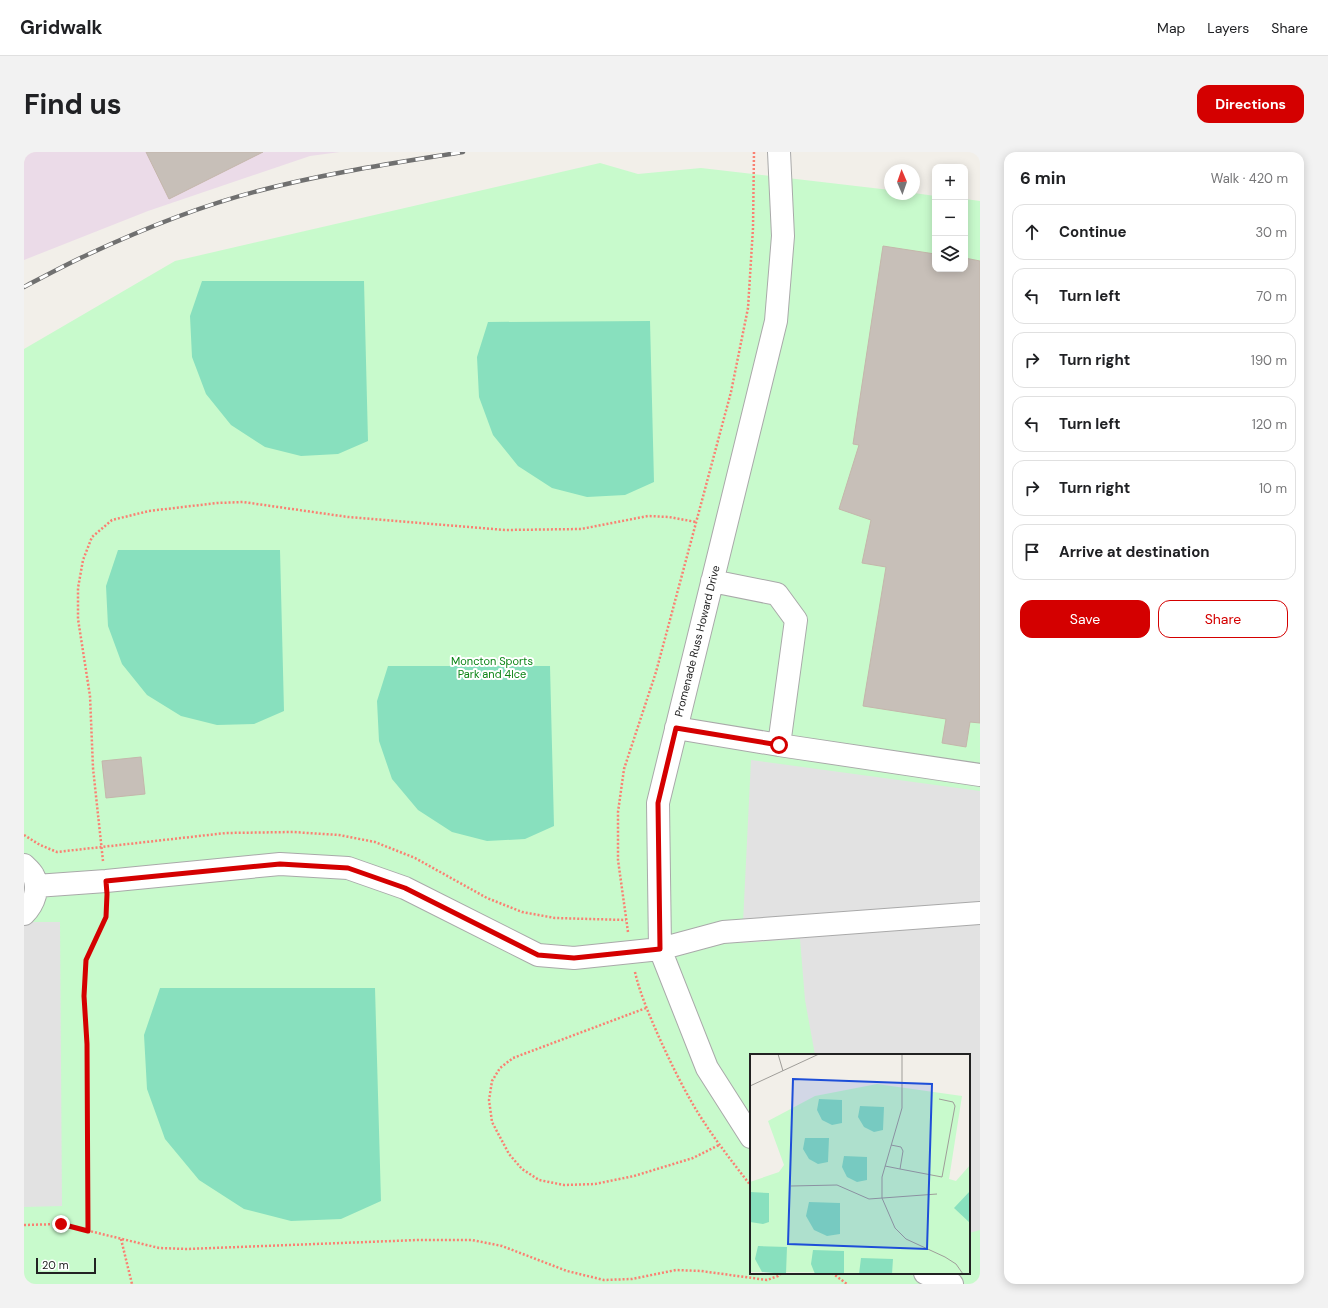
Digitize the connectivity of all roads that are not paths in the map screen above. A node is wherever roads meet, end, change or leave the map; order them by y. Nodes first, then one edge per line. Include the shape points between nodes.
1 (779, 152) edge
2 (712, 581) junction
3 (676, 728) junction
4 (779, 745) junction
5 (980, 775) edge
6 (24, 865) edge
7 (36, 886) junction
8 (980, 912) edge
9 (24, 914) edge
10 (660, 949) junction
11 (750, 1135) edge
12 (927, 1274) edge
13 (952, 1284) edge

1 - 2 street, Promenade Russ Howard Drive via 782,236 776,321
2 - 3 street, Promenade Russ Howard Drive
2 - 4 street via 776,594 796,620
3 - 4 street
3 - 10 street, Promenade Russ Howard Drive via 658,803
4 - 5 street
6 - 7 street via 33,875
7 - 9 street via 34,899
7 - 10 street via 280,864 348,868 405,888 538,955 574,958
8 - 10 street via 723,932
10 - 11 street, Promenade Russ Howard Drive via 707,1068
12 - 13 street

